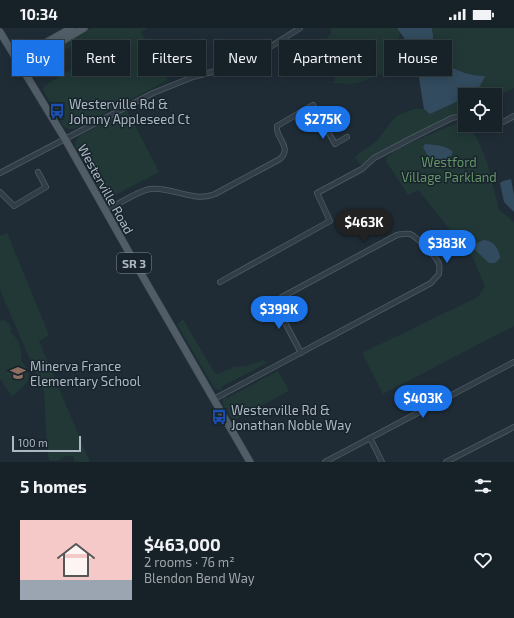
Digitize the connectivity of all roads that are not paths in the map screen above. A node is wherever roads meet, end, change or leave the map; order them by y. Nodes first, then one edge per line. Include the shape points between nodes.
1 (72, 28) edge
2 (84, 28) edge
3 (300, 28) edge
4 (0, 32) edge
5 (51, 40) edge
6 (64, 40) edge
7 (12, 53) edge
8 (25, 76) edge
9 (514, 116) edge
10 (458, 117) edge
11 (502, 122) edge
12 (347, 137) dead end
13 (64, 139) junction
14 (38, 172) dead end
15 (0, 173) edge
16 (0, 192) edge
17 (106, 211) junction
18 (220, 282) dead end
19 (301, 353) junction
20 (514, 362) edge
21 (214, 399) junction
22 (514, 427) edge
23 (370, 438) junction
24 (250, 462) edge
25 (325, 462) edge
26 (382, 462) edge
27 (446, 462) edge

1 - 5 main road
2 - 6 main road
3 - 13 street via 251,59 193,77 154,93
4 - 7 main road, Westerville Road / SR 3
8 - 13 main road, Westerville Road / SR 3
9 - 11 street
10 - 18 street via 374,158 362,169 317,193 330,221
12 - 17 street via 335,144 314,105 278,124 276,128 285,148 284,156 210,197 150,189
13 - 15 street
13 - 17 main road, Westerville Road / SR 3
14 - 16 street via 46,187 14,206
17 - 21 main road, Westerville Road / SR 3
19 - 19 street via 431,283 439,274 439,264 435,258 416,238 404,233 287,294 279,302 281,315
19 - 21 street
20 - 23 street
21 - 24 main road, Westerville Road / SR 3
22 - 27 street
23 - 25 street
23 - 26 street

